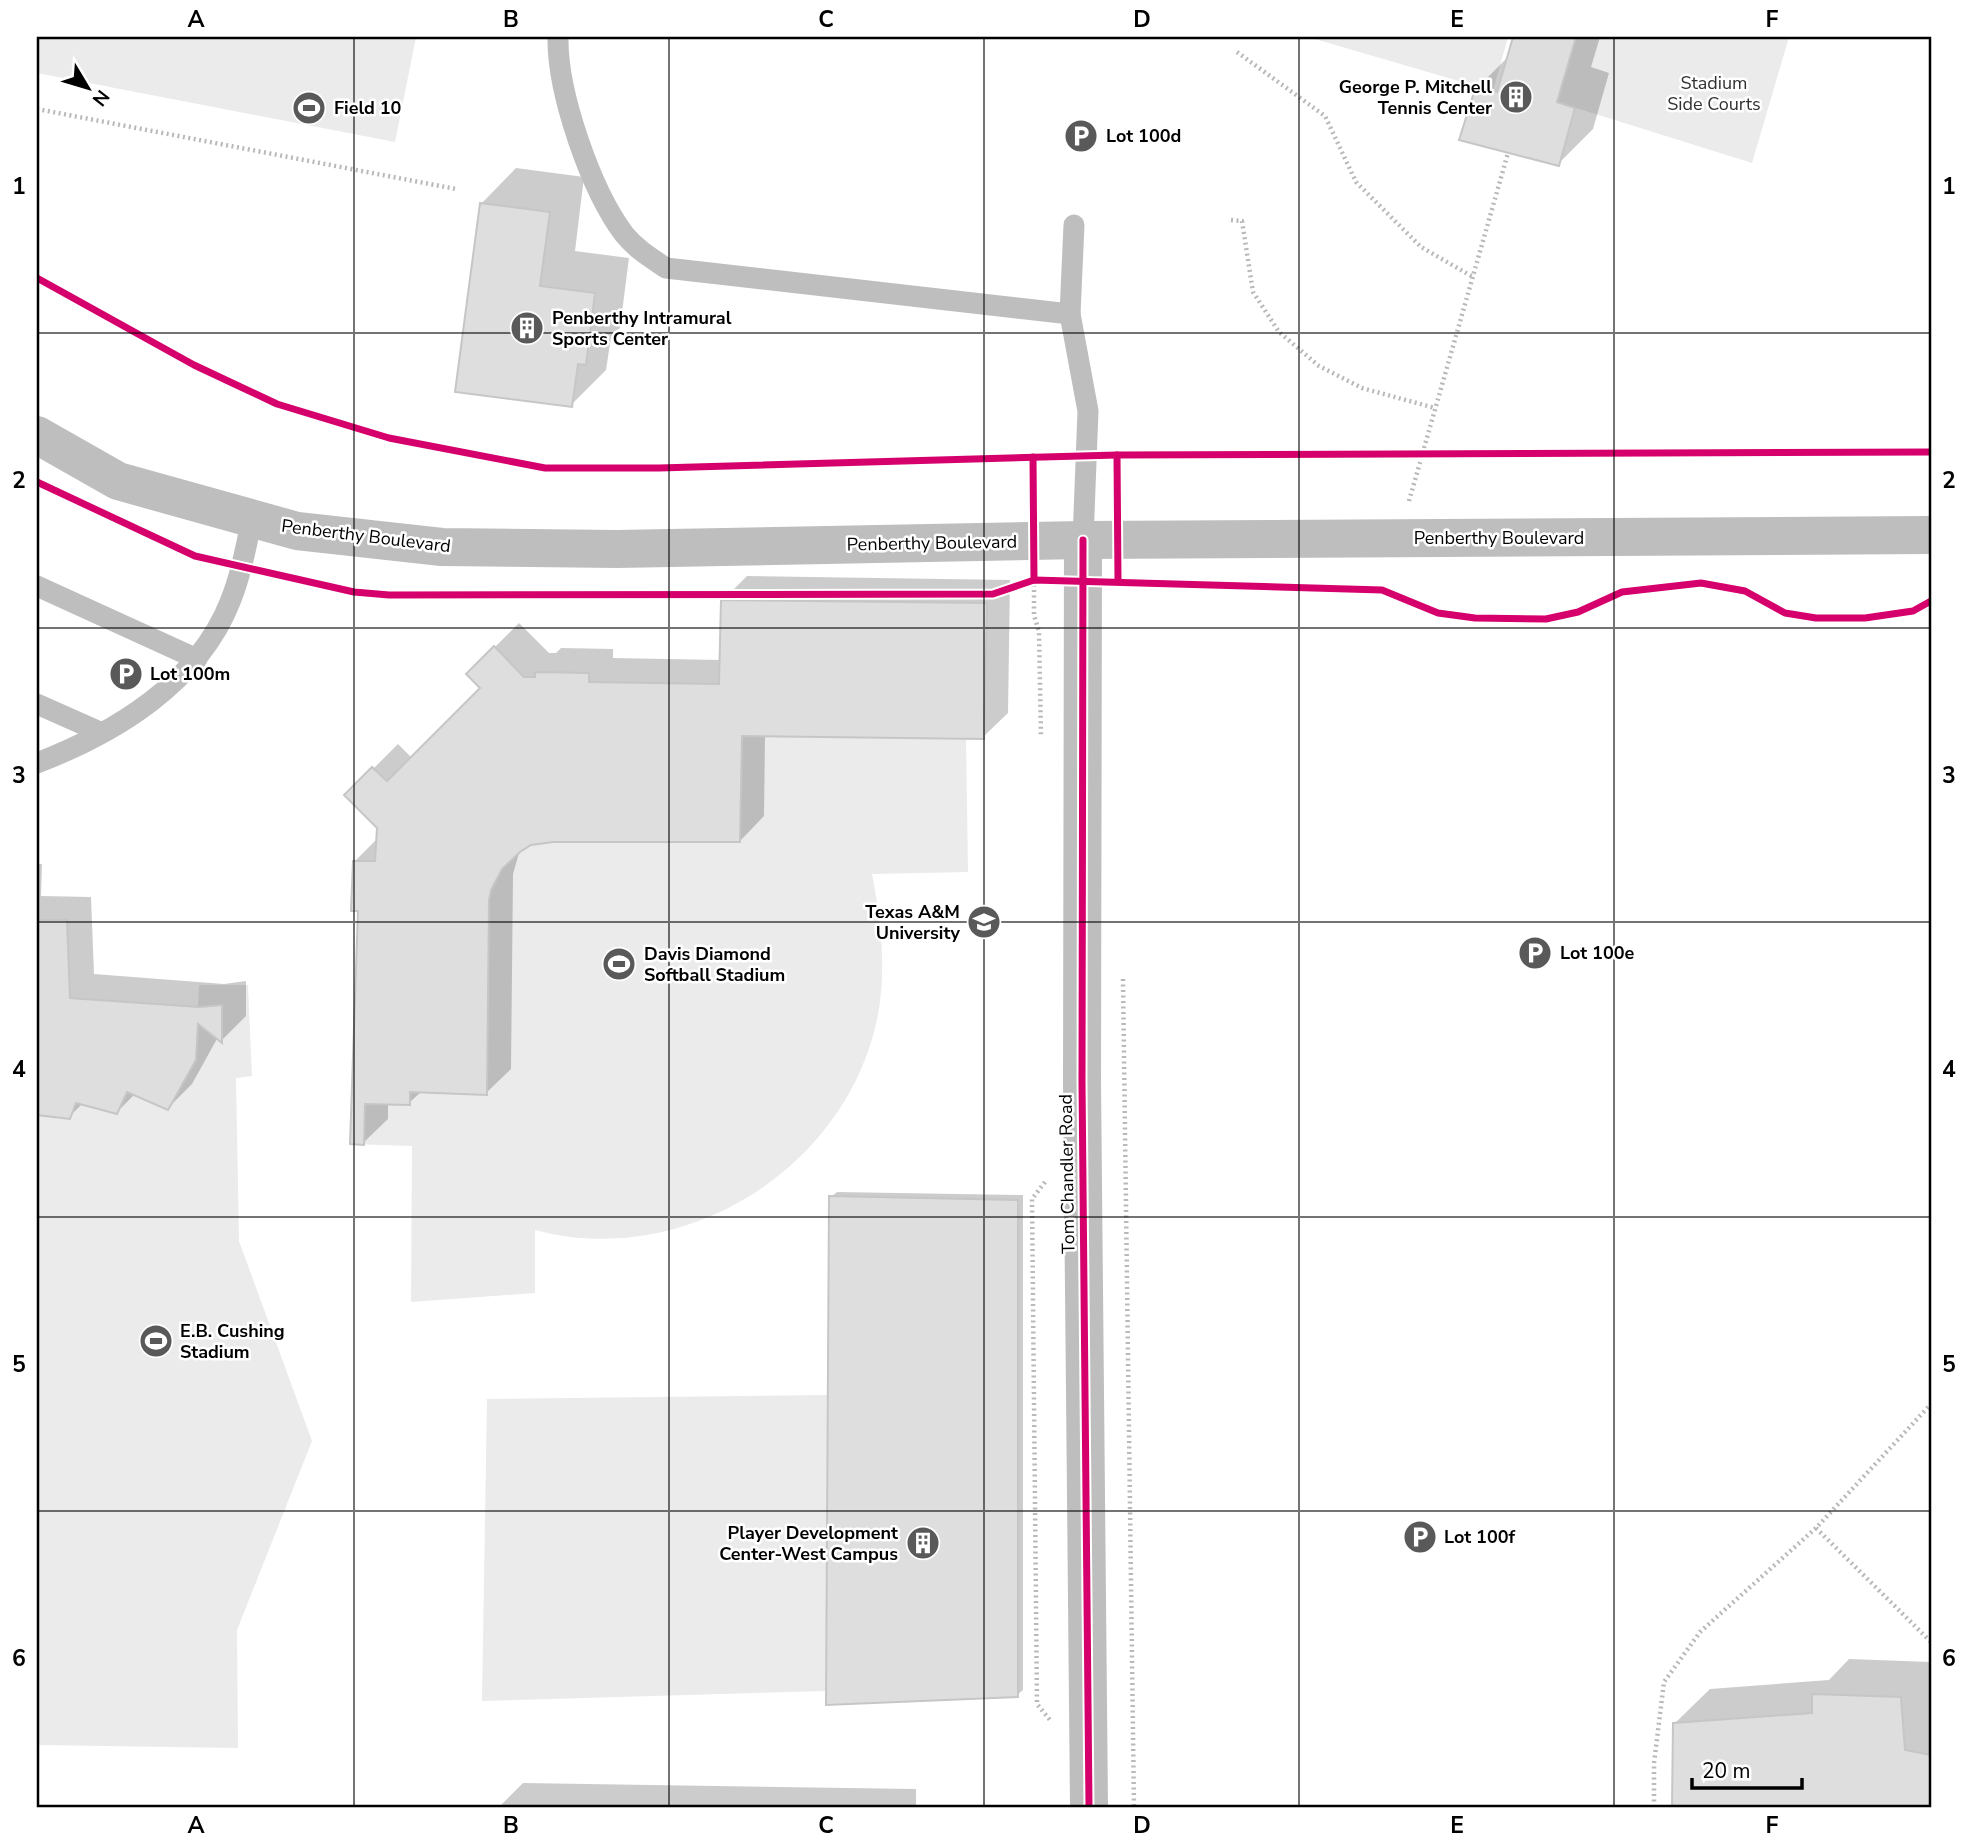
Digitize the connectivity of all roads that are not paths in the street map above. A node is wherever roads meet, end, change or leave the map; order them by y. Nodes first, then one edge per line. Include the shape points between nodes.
1 (558, 37) edge
2 (1074, 225) dead end
3 (1070, 314) junction
4 (37, 435) edge
5 (252, 518) junction
6 (1931, 535) edge
7 (1083, 540) junction
8 (37, 586) edge
9 (197, 659) junction
10 (37, 704) edge
11 (100, 732) junction
12 (37, 762) edge
13 (1089, 1807) edge

1 - 3 lane via 569,115 611,212 641,252 666,268
2 - 3 lane
3 - 7 lane via 1088,411
4 - 5 street, Penberthy Boulevard via 118,481
5 - 7 street, Penberthy Boulevard via 298,531 442,547 617,549
5 - 9 lane via 230,604
6 - 7 street, Penberthy Boulevard
7 - 13 street, Tom Chandler Road via 1082,1096
8 - 9 lane
9 - 11 lane via 155,701
10 - 11 lane
11 - 12 lane

